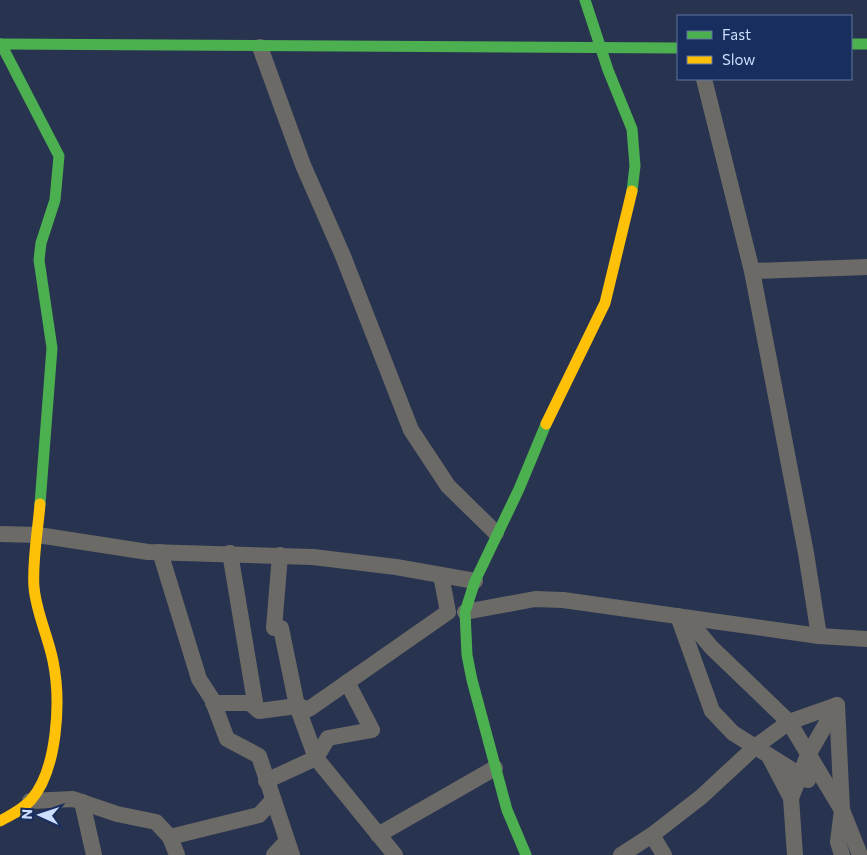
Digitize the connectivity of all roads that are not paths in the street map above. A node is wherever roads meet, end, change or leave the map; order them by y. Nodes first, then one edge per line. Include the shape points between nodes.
1 (586, 0) edge
2 (1, 44) edge
3 (852, 44) edge
4 (867, 44) edge
5 (260, 47) junction
6 (677, 48) edge
7 (600, 49) junction
8 (704, 80) edge
9 (867, 267) edge
10 (752, 271) junction
11 (496, 533) junction
12 (0, 534) edge
13 (38, 535) junction
14 (160, 552) junction
15 (230, 553) junction
16 (280, 555) junction
17 (441, 575) junction
18 (474, 581) junction
19 (466, 612) junction
20 (683, 617) junction
21 (819, 636) junction
22 (867, 638) edge
23 (347, 682) junction
24 (213, 703) junction
25 (837, 705) junction
26 (297, 706) junction
27 (256, 708) junction
28 (789, 722) junction
29 (762, 752) junction
30 (808, 755) junction
31 (316, 758) junction
32 (495, 768) junction
33 (800, 775) junction
34 (266, 781) junction
35 (831, 794) junction
36 (792, 798) junction
37 (30, 801) junction
38 (272, 801) junction
39 (82, 802) junction
40 (842, 810) junction
41 (0, 821) edge
42 (378, 835) junction
43 (652, 835) junction
44 (170, 837) junction
45 (290, 848) edge
46 (94, 855) edge
47 (177, 855) edge
48 (274, 855) edge
49 (395, 855) edge
50 (526, 855) edge
51 (622, 855) edge
52 (664, 855) edge
53 (795, 855) edge
54 (842, 855) edge
55 (860, 855) edge

1 - 7 street
2 - 5 street
2 - 13 street via 59,156 55,200 39,260 52,348
3 - 4 street
5 - 7 street
5 - 11 street via 303,165 411,430 448,486
6 - 7 street
7 - 11 street via 632,129 635,166 630,202 605,303
8 - 10 street
9 - 10 street
10 - 21 street
11 - 18 street
12 - 13 street
13 - 14 street
13 - 37 street via 34,587 53,661 56,706 54,742 46,776
14 - 15 street
14 - 24 street via 199,679
15 - 16 street
15 - 27 street
16 - 17 street
16 - 26 street via 274,628 281,628
17 - 18 street
17 - 23 street via 448,612
18 - 19 street
19 - 20 street via 535,599
19 - 32 street via 470,672
20 - 21 street
20 - 28 street
20 - 29 street via 712,711 733,733
21 - 22 street
23 - 26 street via 310,709
23 - 31 street via 372,730 328,738
24 - 27 street via 250,703
24 - 34 street via 226,739 259,756
25 - 28 street
25 - 30 street
25 - 40 street
26 - 27 street via 259,711
26 - 31 street
28 - 29 street
28 - 30 street
29 - 33 street
29 - 36 street
29 - 43 street
30 - 33 street
30 - 35 street
31 - 34 street
31 - 42 street
32 - 42 street
32 - 50 street via 507,810
33 - 35 street
33 - 36 street
34 - 38 street
35 - 40 street
36 - 53 street
37 - 39 street via 73,799
37 - 41 street
38 - 44 street via 259,815
38 - 45 street
39 - 44 street via 156,822
39 - 46 street
40 - 54 street via 838,842
40 - 55 street
42 - 49 street
43 - 51 street
43 - 52 street
44 - 47 street
45 - 48 street

